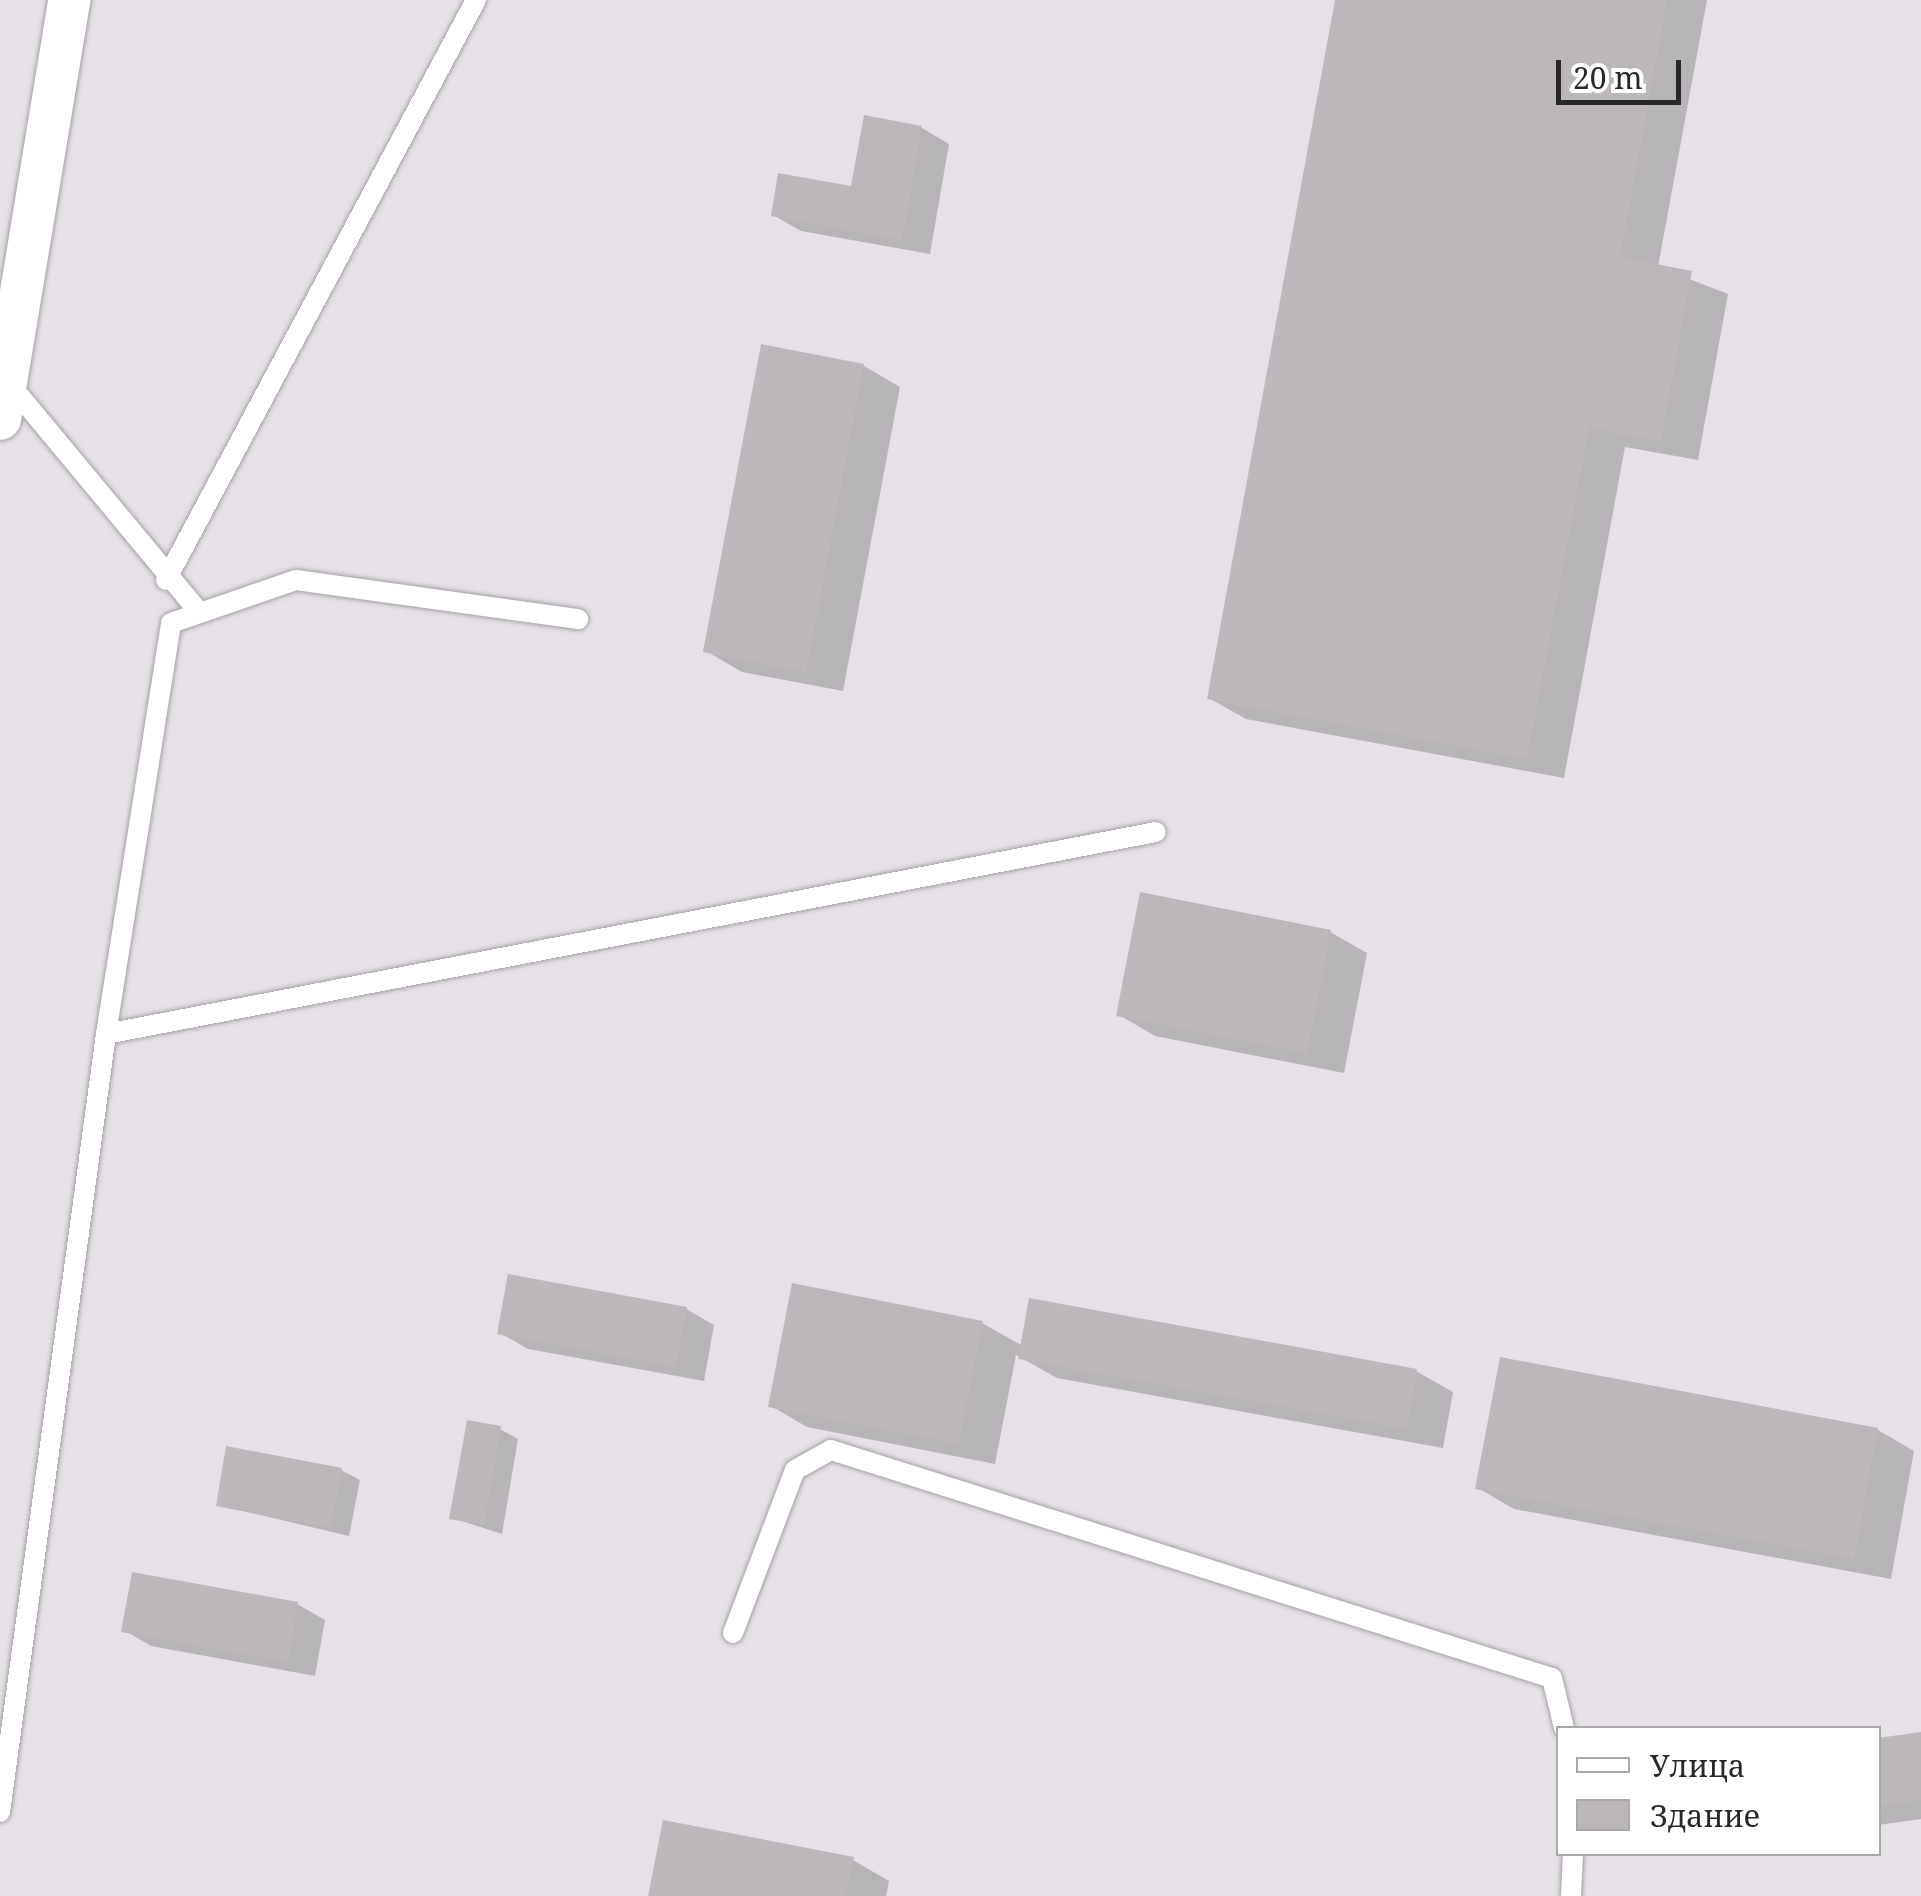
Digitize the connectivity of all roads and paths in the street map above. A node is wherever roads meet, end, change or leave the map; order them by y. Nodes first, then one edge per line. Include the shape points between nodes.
1 (69, 0) edge
2 (476, 0) edge
3 (3, 399) edge
4 (166, 580) junction
5 (198, 611) junction
6 (578, 619) dead end
7 (1156, 832) dead end
8 (106, 1034) junction
9 (733, 1634) dead end
10 (1564, 1726) edge
11 (0, 1812) edge
12 (1573, 1856) edge
13 (1571, 1896) edge

1 - 3 street
2 - 4 lane
3 - 4 lane
4 - 5 lane
5 - 6 lane via 296,580
5 - 8 lane via 171,623
7 - 8 lane
8 - 11 lane
9 - 10 lane via 795,1470 831,1450 1552,1678
12 - 13 lane

